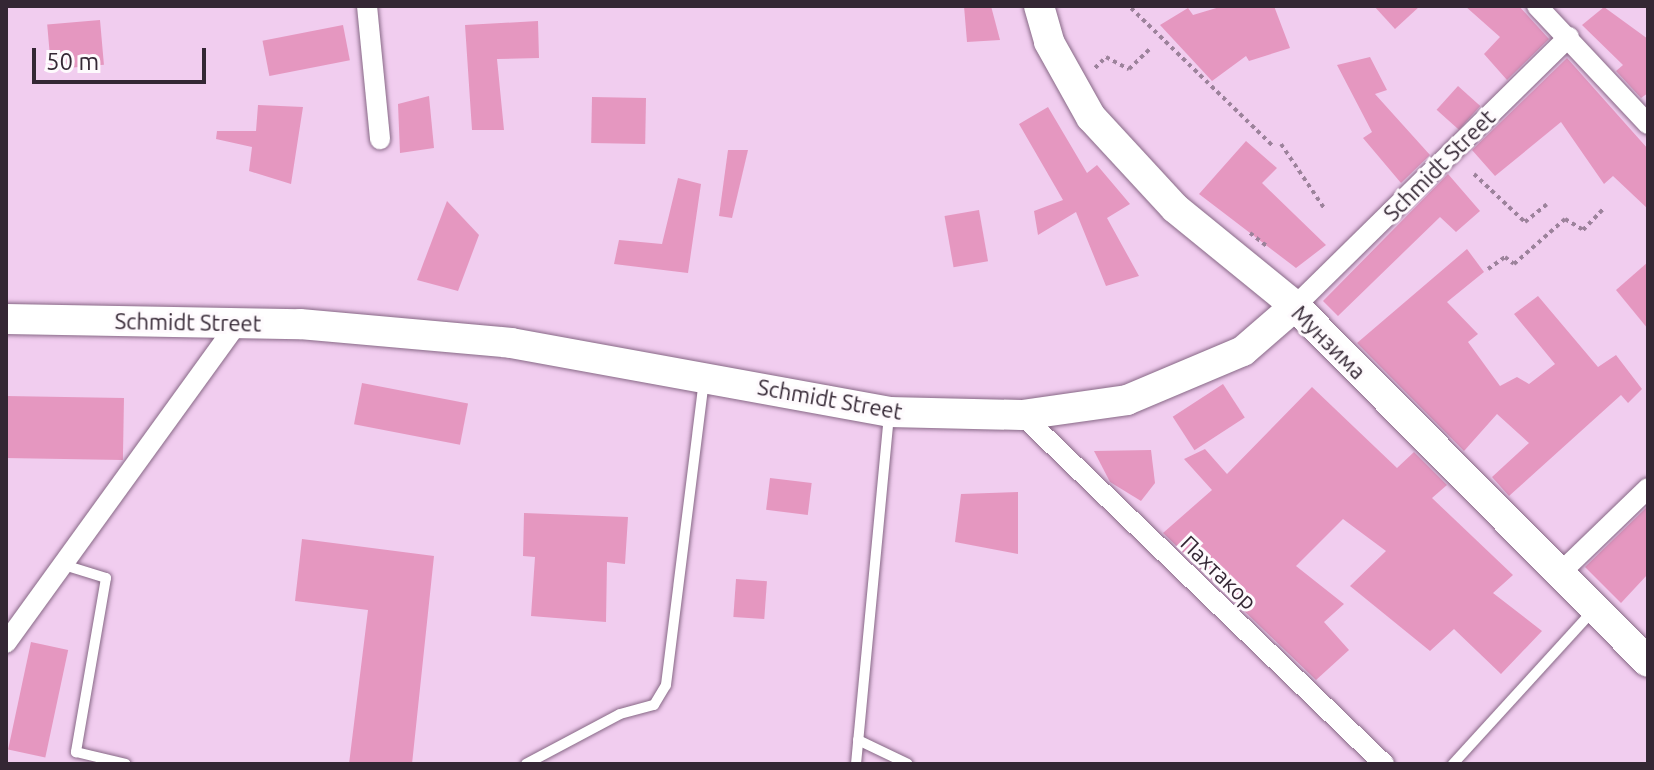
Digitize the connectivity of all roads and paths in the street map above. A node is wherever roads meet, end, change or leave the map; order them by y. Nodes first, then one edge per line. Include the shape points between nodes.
1 (367, 6) edge
2 (1039, 6) edge
3 (1537, 6) edge
4 (1131, 8) edge
5 (1569, 37) junction
6 (1150, 49) dead end
7 (1081, 69) dead end
8 (1648, 124) edge
9 (380, 139) dead end
10 (1281, 144) dead end
11 (1272, 145) dead end
12 (1474, 174) dead end
13 (1547, 204) dead end
14 (1324, 208) dead end
15 (1604, 208) dead end
16 (1488, 269) dead end
17 (1295, 306) junction
18 (6, 319) edge
19 (238, 323) junction
20 (705, 377) junction
21 (889, 412) junction
22 (1022, 415) junction
23 (1648, 488) edge
24 (64, 565) junction
25 (1558, 575) junction
26 (1595, 610) junction
27 (6, 643) edge
28 (1648, 662) edge
29 (858, 740) junction
30 (126, 764) edge
31 (526, 764) edge
32 (856, 764) edge
33 (908, 764) edge
34 (1384, 764) edge
35 (1453, 764) edge

1 - 9 street
2 - 17 street, Мунзима via 1049,42 1091,117 1175,208
3 - 5 street
4 - 11 path
5 - 8 street
5 - 17 street, Schmidt Street
6 - 7 path via 1129,69 1106,57 1089,74
10 - 14 path
12 - 13 path via 1525,222
15 - 16 path via 1583,230 1565,219 1514,264 1505,257
17 - 22 street, Schmidt Street via 1243,351 1127,400
17 - 25 street, Мунзима
18 - 19 street, Schmidt Street
19 - 20 street, Schmidt Street via 511,343
19 - 24 street
20 - 21 street, Schmidt Street
20 - 31 lane via 666,685 654,705 620,714
21 - 22 street, Schmidt Street
21 - 29 lane
22 - 34 street, Пахтакор
23 - 25 street
24 - 27 street
24 - 30 lane via 106,578 76,752
25 - 26 street, Мунзима
26 - 28 street, Мунзима
26 - 35 lane
29 - 32 lane
29 - 33 lane

